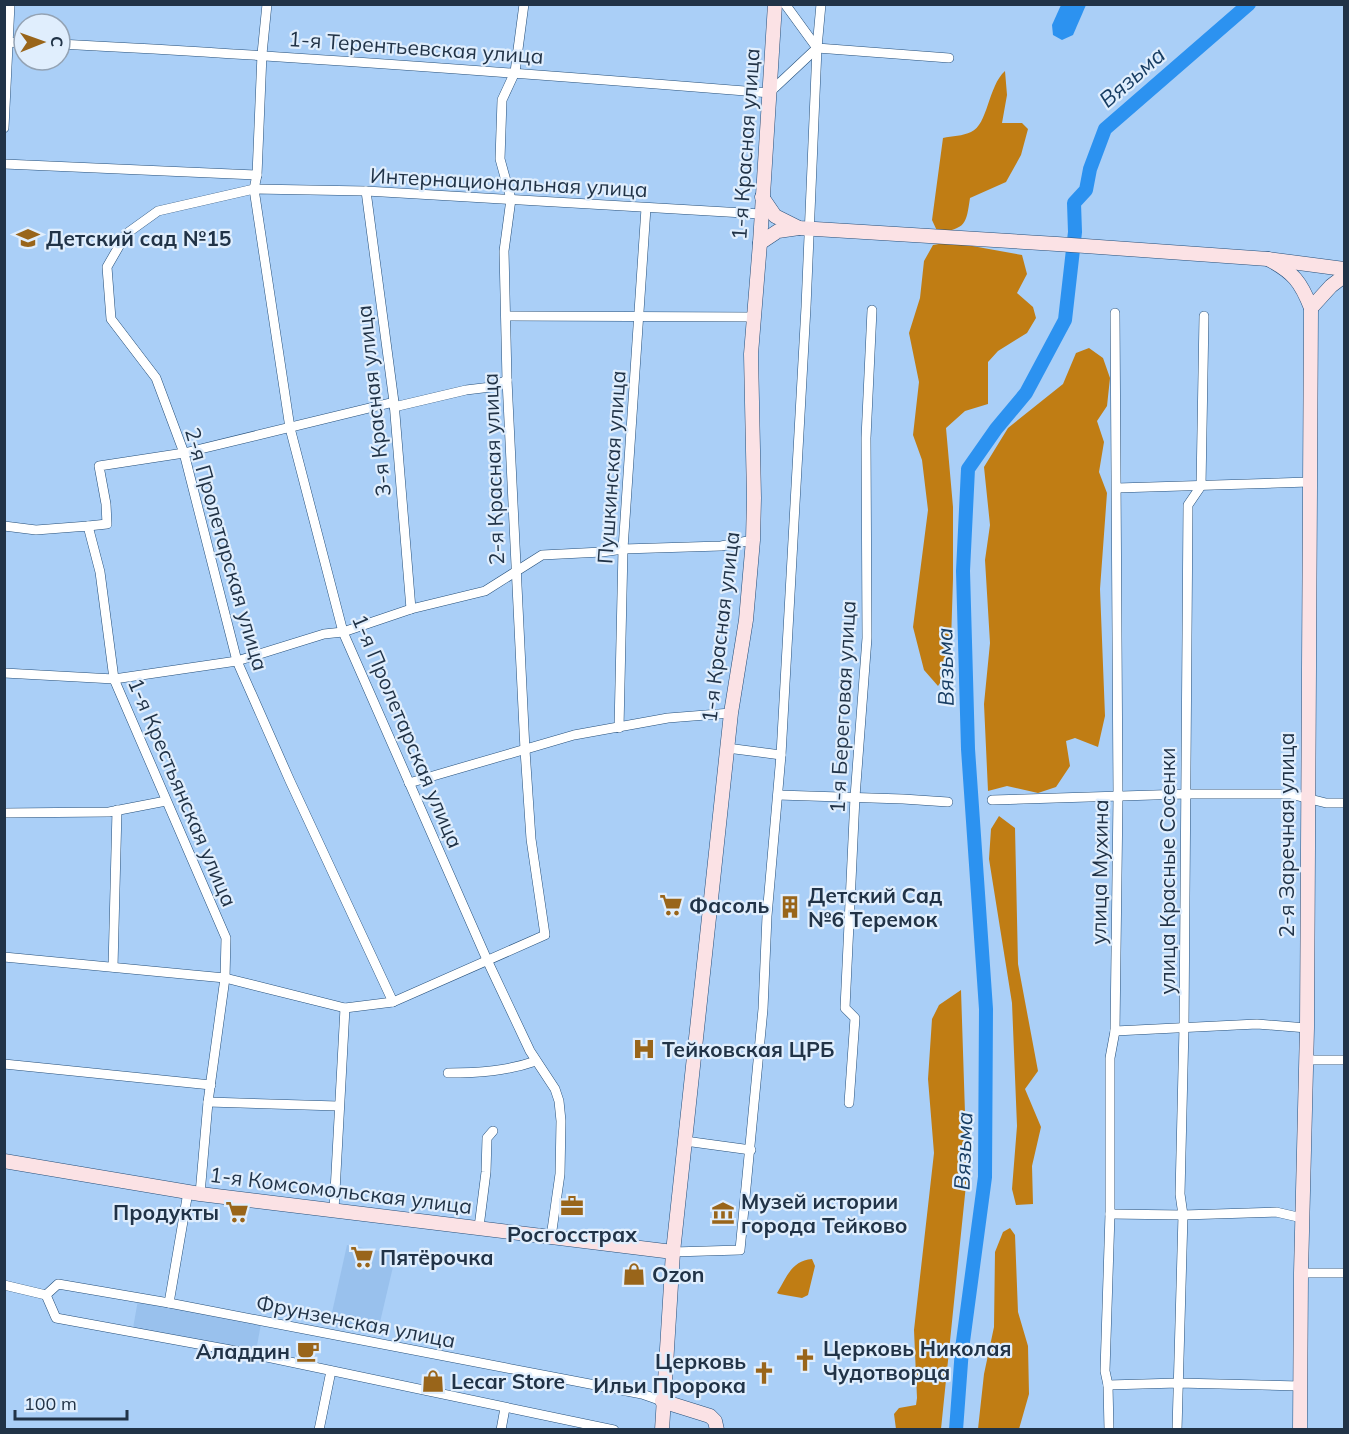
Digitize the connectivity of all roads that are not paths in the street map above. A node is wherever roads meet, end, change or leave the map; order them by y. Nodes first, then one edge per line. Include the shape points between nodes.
1 (10, 4) edge
2 (267, 4) edge
3 (524, 4) edge
4 (775, 4) edge
5 (785, 4) edge
6 (820, 4) edge
7 (7, 42) edge
8 (72, 45) edge
9 (817, 48) junction
10 (262, 54) junction
11 (949, 58) dead end
12 (515, 72) junction
13 (769, 93) junction
14 (4, 128) edge
15 (4, 164) edge
16 (257, 175) junction
17 (254, 189) junction
18 (366, 191) junction
19 (762, 197) junction
20 (511, 199) junction
21 (646, 208) junction
22 (761, 214) junction
23 (804, 228) junction
24 (760, 243) junction
25 (1268, 259) junction
26 (1344, 269) edge
27 (1344, 276) edge
28 (1311, 308) junction
29 (872, 310) dead end
30 (1115, 313) dead end
31 (506, 316) junction
32 (1204, 316) dead end
33 (639, 317) junction
34 (754, 317) junction
35 (507, 380) junction
36 (394, 404) junction
37 (291, 428) junction
38 (184, 453) junction
39 (1309, 482) junction
40 (1202, 486) junction
41 (1117, 488) junction
42 (4, 526) edge
43 (88, 526) junction
44 (753, 540) junction
45 (623, 549) junction
46 (516, 570) junction
47 (411, 609) junction
48 (343, 632) junction
49 (237, 661) junction
50 (4, 673) edge
51 (114, 680) junction
52 (731, 713) junction
53 (619, 728) junction
54 (727, 748) junction
55 (525, 750) junction
56 (781, 755) junction
57 (409, 783) junction
58 (1186, 794) junction
59 (778, 795) junction
60 (855, 797) junction
61 (1118, 797) junction
62 (1307, 799) junction
63 (992, 800) dead end
64 (166, 801) junction
65 (948, 802) dead end
66 (1344, 803) edge
67 (117, 810) junction
68 (4, 813) edge
69 (4, 957) edge
70 (488, 962) junction
71 (113, 967) junction
72 (225, 978) junction
73 (393, 1002) junction
74 (345, 1008) junction
75 (1184, 1028) junction
76 (1307, 1028) junction
77 (1115, 1031) junction
78 (1306, 1060) junction
79 (1344, 1060) edge
80 (536, 1061) junction
81 (4, 1064) edge
82 (448, 1072) dead end
83 (210, 1085) junction
84 (208, 1102) junction
85 (849, 1103) dead end
86 (338, 1106) junction
87 (493, 1131) dead end
88 (686, 1140) junction
89 (751, 1150) junction
90 (4, 1161) edge
91 (194, 1193) junction
92 (334, 1210) junction
93 (1110, 1214) junction
94 (1184, 1215) junction
95 (1302, 1218) junction
96 (479, 1227) junction
97 (551, 1237) junction
98 (674, 1252) junction
99 (1301, 1273) junction
100 (1344, 1273) edge
101 (4, 1285) edge
102 (46, 1295) junction
103 (169, 1303) junction
104 (331, 1371) junction
105 (1179, 1383) junction
106 (1108, 1385) junction
107 (1300, 1386) junction
108 (662, 1401) junction
109 (505, 1408) junction
110 (716, 1425) edge
111 (319, 1430) edge
112 (501, 1430) edge
113 (614, 1430) edge
114 (662, 1430) edge
115 (1109, 1430) edge
116 (1177, 1430) edge
117 (1300, 1430) edge

1 - 7 street
2 - 10 street, 1-я Пролетарская улица
3 - 12 street, 2-я Красная улица
4 - 13 main road, 1-я Красная улица
5 - 9 street
6 - 9 street
7 - 14 street
8 - 10 street, 1-я Терентьевская улица
9 - 11 street
9 - 13 street
9 - 23 street
10 - 12 street, 1-я Терентьевская улица
10 - 16 street, 1-я Пролетарская улица
12 - 13 street, 1-я Терентьевская улица
12 - 20 street, 2-я Красная улица via 502,100 500,159
13 - 19 main road, 1-я Красная улица
15 - 16 street
16 - 17 street, 1-я Пролетарская улица
17 - 18 street, Интернациональная улица
17 - 37 street, 1-я Пролетарская улица
17 - 38 street, 2-я Пролетарская улица via 158,211 126,234 107,267 111,319 156,378
18 - 20 street, Интернациональная улица
18 - 36 street, 3-я Красная улица
19 - 22 main road, 1-я Красная улица
19 - 23 main road via 775,216
20 - 21 street, Интернациональная улица
20 - 31 street, 2-я Красная улица via 504,251
21 - 22 street, Интернациональная улица
21 - 33 street, Пушкинская улица
22 - 24 main road, 1-я Красная улица
23 - 24 main road via 777,231
23 - 25 main road
23 - 56 street via 806,318
24 - 34 main road, 1-я Красная улица
25 - 26 main road
25 - 28 main road, 2-я Заречная улица via 1297,280
27 - 28 main road
28 - 39 main road, 2-я Заречная улица
29 - 60 street, 1-я Береговая улица via 866,438 867,638
30 - 41 street, улица Мухина
31 - 33 street
31 - 35 street, 2-я Красная улица
32 - 40 street, улица Красные Сосенки
33 - 34 street
33 - 45 street, Пушкинская улица
34 - 44 main road, 1-я Красная улица
35 - 36 street via 491,387
35 - 46 street, 2-я Красная улица
36 - 37 street
36 - 47 street, 3-я Красная улица
37 - 38 street
37 - 48 street, 1-я Пролетарская улица
38 - 43 street via 99,466 107,524
38 - 49 street, 2-я Пролетарская улица
39 - 40 street
39 - 62 main road, 2-я Заречная улица
40 - 41 street
40 - 58 street, улица Красные Сосенки via 1188,505
41 - 61 street, улица Мухина
42 - 43 street via 36,530
43 - 51 street, 1-я Крестьянская улица via 100,572
44 - 45 street via 721,546
44 - 52 main road, 1-я Красная улица via 746,620
45 - 46 street via 543,555
45 - 53 street, Пушкинская улица
46 - 47 street via 485,591
46 - 55 street, 2-я Красная улица
47 - 48 street
48 - 49 street via 324,634
48 - 57 street, 1-я Пролетарская улица
49 - 51 street
49 - 73 street, 2-я Пролетарская улица
50 - 51 street
51 - 64 street, 1-я Крестьянская улица
52 - 53 street via 668,718
52 - 54 main road, 1-я Красная улица
53 - 55 street via 574,735
54 - 56 street
54 - 88 main road, 1-я Красная улица
55 - 57 street
55 - 70 street, 2-я Красная улица via 531,839 545,935
56 - 59 street
57 - 70 street, 1-я Пролетарская улица
58 - 61 street
58 - 62 street via 1290,794
58 - 75 street, улица Красные Сосенки
59 - 60 street
59 - 89 street
60 - 65 street
60 - 85 street, 1-я Береговая улица via 845,1008 855,1018
61 - 63 street
61 - 77 street, улица Мухина
62 - 66 street
62 - 76 main road, 2-я Заречная улица
64 - 67 street
64 - 72 street, 1-я Крестьянская улица via 226,938
67 - 68 street
67 - 71 street
69 - 71 street
70 - 73 street
70 - 80 street, 1-я Пролетарская улица
71 - 72 street
72 - 74 street
72 - 83 street, 1-я Крестьянская улица
73 - 74 street
74 - 86 street
75 - 76 street via 1257,1024
75 - 77 street
75 - 94 street, улица Красные Сосенки via 1180,1194
76 - 78 main road, 2-я Заречная улица
77 - 93 street, улица Мухина via 1110,1058
78 - 79 street
78 - 95 main road, 2-я Заречная улица
80 - 82 street via 483,1073
80 - 97 street, 1-я Пролетарская улица via 555,1089 561,1121 560,1174
81 - 83 street
83 - 84 street, 1-я Крестьянская улица
84 - 86 street
84 - 91 street, 1-я Крестьянская улица
86 - 92 street
87 - 96 street via 487,1138
88 - 89 street
88 - 98 main road, 1-я Красная улица
89 - 98 street via 740,1250
90 - 91 main road, 1-я Комсомольская улица
91 - 92 main road, 1-я Комсомольская улица
91 - 103 street, 1-я Крестьянская улица
92 - 96 main road, 1-я Комсомольская улица
93 - 94 street
93 - 106 street, улица Мухина via 1105,1371
94 - 95 street via 1276,1212
94 - 105 street, улица Красные Сосенки
95 - 99 main road, 2-я Заречная улица
96 - 97 main road, 1-я Комсомольская улица
97 - 98 main road, 1-я Комсомольская улица
98 - 108 main road, 1-я Красная улица
99 - 100 street
99 - 107 main road, 2-я Заречная улица
101 - 102 street
102 - 103 street, Фрунзенская улица via 58,1284
102 - 104 street via 56,1318
103 - 108 street, Фрунзенская улица
104 - 109 street
104 - 111 street
105 - 106 street
105 - 107 street
105 - 116 street, улица Красные Сосенки
106 - 115 street, улица Мухина
107 - 117 main road, 2-я Заречная улица
108 - 110 main road via 710,1416
108 - 114 main road, 1-я Красная улица
109 - 112 street
109 - 113 street

